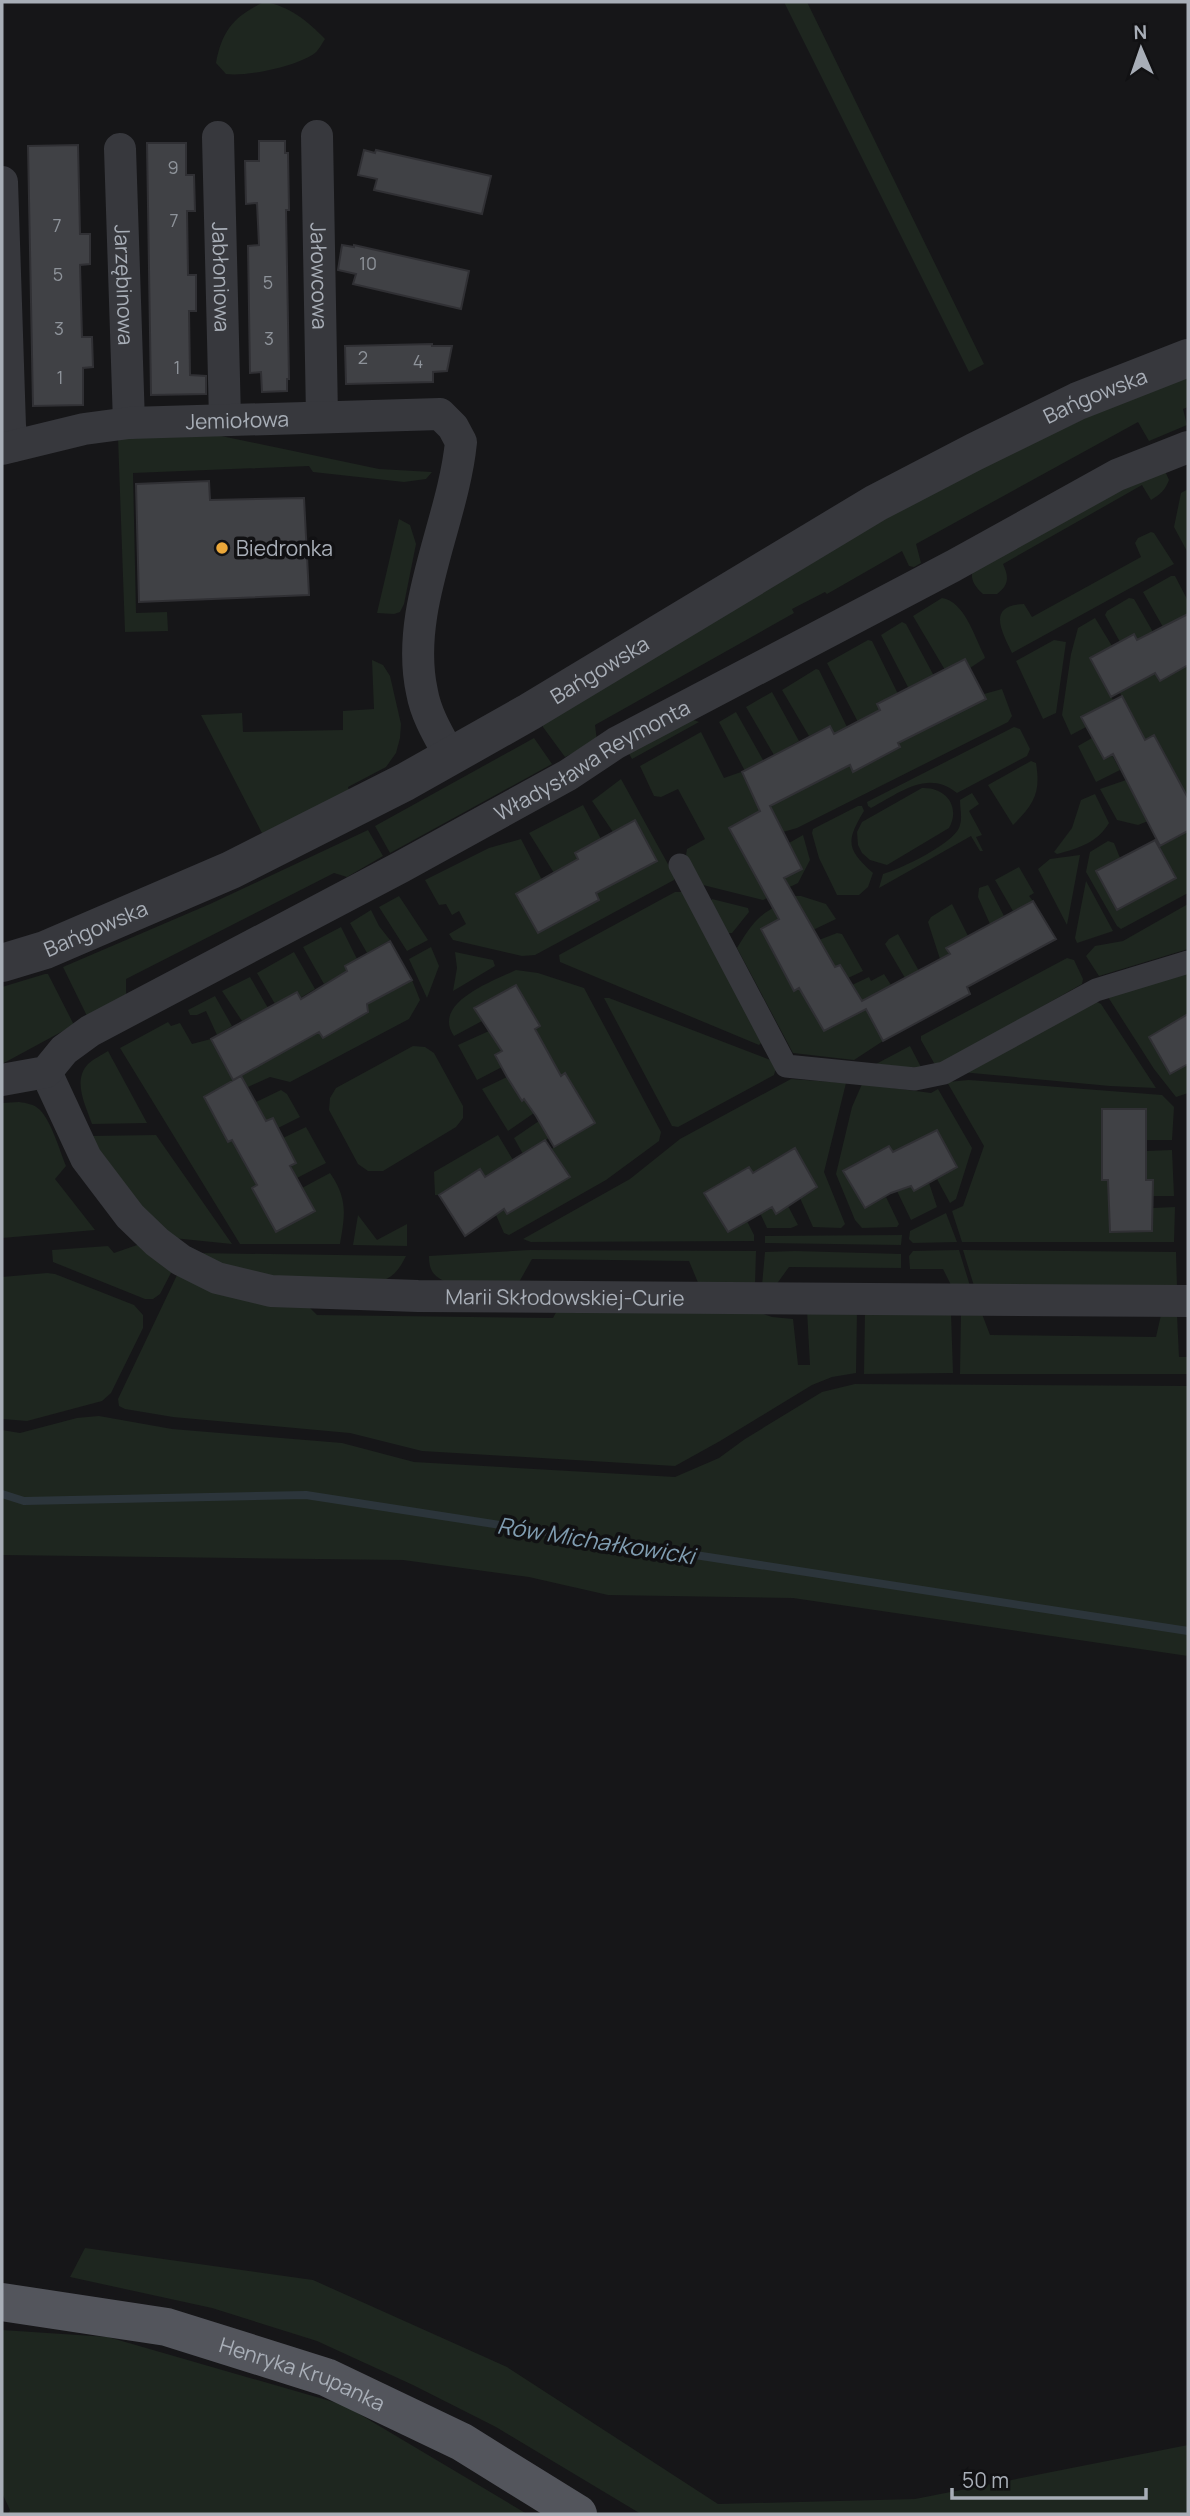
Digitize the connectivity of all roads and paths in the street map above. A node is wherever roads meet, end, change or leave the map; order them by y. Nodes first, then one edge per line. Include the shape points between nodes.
1 (317, 136) dead end
2 (218, 137) dead end
3 (120, 149) dead end
4 (2, 182) edge
5 (1188, 358) edge
6 (322, 416) junction
7 (225, 419) junction
8 (129, 423) junction
9 (1188, 447) edge
10 (8, 448) edge
11 (450, 756) junction
12 (680, 865) dead end
13 (1188, 962) edge
14 (2, 963) edge
15 (47, 1072) junction
16 (2, 1080) edge
17 (1188, 1301) edge
18 (2, 2302) edge
19 (578, 2514) edge

1 - 6 street, Jałowcowa
2 - 7 street, Jabłoniowa
3 - 8 street, Jarzębinowa
4 - 10 street
5 - 11 street, Bańgowska via 1078,401 876,503
6 - 7 street, Jemiołowa
6 - 11 street, Jemiołowa via 440,414 461,442 419,639 421,691
7 - 8 street, Jemiołowa
8 - 10 street, Jemiołowa
9 - 15 street, Władysława Reymonta via 1117,475 616,743 568,775 401,867 130,1009 64,1050
11 - 14 street, Bańgowska via 231,870 45,950
12 - 13 street via 786,1066 915,1079 944,1073 1096,990
15 - 16 street
15 - 17 street, Marii Skłodowskiej-Curie via 86,1158 130,1216 181,1260 217,1278 271,1291
18 - 19 main road, Henryka Krupanka via 167,2327 327,2377 462,2442

